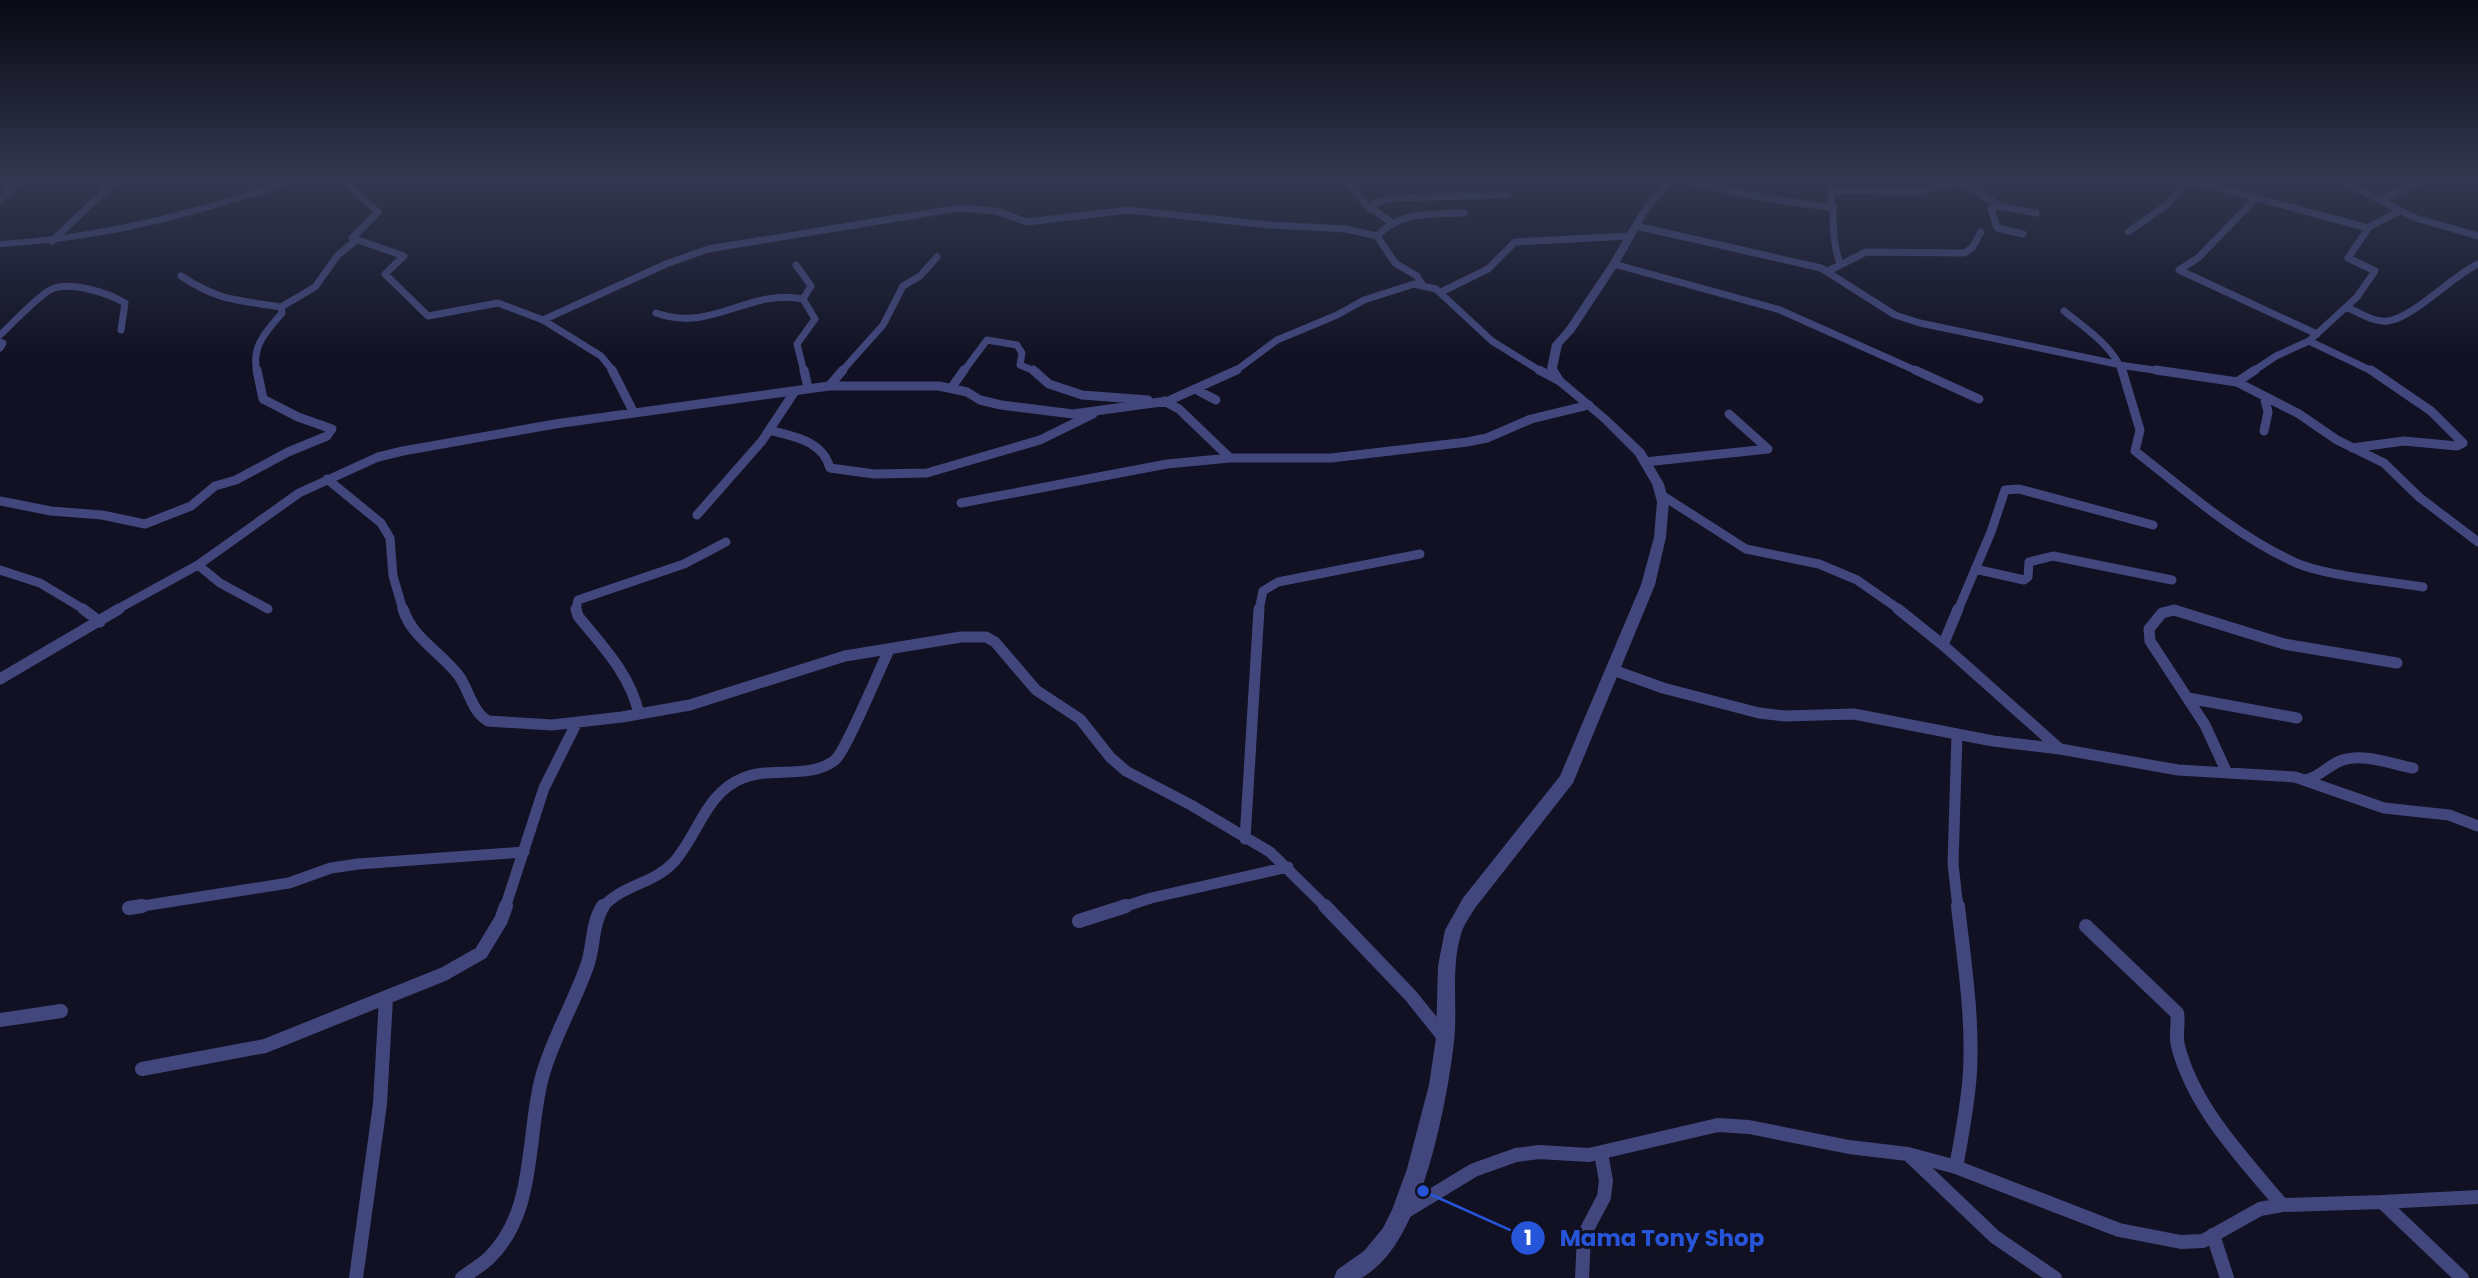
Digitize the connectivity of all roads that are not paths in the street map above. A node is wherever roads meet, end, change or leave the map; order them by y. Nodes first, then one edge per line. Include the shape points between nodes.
1 (60, 240) edge
2 (765, 240) edge
3 (1380, 240) edge
4 (1538, 240) edge
5 (1628, 240) edge
6 (1684, 240) edge
7 (1832, 240) edge
8 (1977, 240) edge
9 (2216, 240) edge
10 (2360, 240) edge
11 (52, 241) joint
12 (355, 241) joint
13 (0, 244) edge
14 (937, 257) dead end
15 (1840, 263) junction
16 (1614, 264) junction
17 (2478, 264) edge
18 (796, 265) dead end
19 (1828, 271) junction
20 (181, 275) dead end
21 (1422, 284) junction
22 (1441, 292) junction
23 (803, 299) junction
24 (281, 307) junction
25 (2346, 307) junction
26 (2063, 311) dead end
27 (656, 313) dead end
28 (543, 320) junction
29 (121, 331) dead end
30 (2318, 334) junction
31 (0, 335) edge
32 (2309, 341) junction
33 (0, 342) edge
34 (0, 348) edge
35 (2120, 365) junction
36 (1558, 380) junction
37 (2237, 382) junction
38 (829, 386) junction
39 (952, 387) junction
40 (808, 388) junction
41 (1197, 390) junction
42 (795, 391) junction
43 (2264, 396) junction
44 (1979, 399) dead end
45 (1216, 400) dead end
46 (1168, 401) junction
47 (1589, 405) junction
48 (1096, 412) junction
49 (634, 413) junction
50 (1729, 414) dead end
51 (769, 430) junction
52 (2264, 431) dead end
53 (2352, 448) junction
54 (1230, 458) junction
55 (1645, 462) junction
56 (327, 479) junction
57 (1663, 496) junction
58 (0, 501) edge
59 (961, 503) dead end
60 (697, 515) dead end
61 (2153, 525) dead end
62 (726, 542) dead end
63 (2478, 542) edge
64 (1420, 554) dead end
65 (198, 565) junction
66 (1975, 569) junction
67 (0, 570) edge
68 (2172, 580) dead end
69 (2423, 587) dead end
70 (268, 609) dead end
71 (100, 622) junction
72 (1943, 645) junction
73 (889, 650) junction
74 (2397, 663) dead end
75 (1613, 670) junction
76 (0, 679) edge
77 (2188, 698) junction
78 (639, 714) junction
79 (2297, 718) dead end
80 (576, 724) junction
81 (1956, 734) junction
82 (2060, 749) junction
83 (2413, 768) dead end
84 (2227, 773) junction
85 (2305, 780) junction
86 (2478, 826) edge
87 (1245, 839) junction
88 (524, 852) junction
89 (1289, 867) junction
90 (129, 908) dead end
91 (1079, 921) dead end
92 (2087, 926) dead end
93 (386, 998) junction
94 (61, 1011) dead end
95 (0, 1020) edge
96 (1445, 1038) junction
97 (142, 1069) dead end
98 (1601, 1153) junction
99 (1908, 1154) junction
100 (1956, 1167) junction
101 (2478, 1197) edge
102 (2382, 1202) junction
103 (2282, 1205) junction
104 (1401, 1214) junction
105 (2213, 1235) junction
106 (356, 1278) edge
107 (462, 1278) edge
108 (1345, 1278) edge
109 (1582, 1278) edge
110 (2055, 1278) edge
111 (2227, 1278) edge
112 (2462, 1278) edge

1 - 11 street
2 - 28 street via 682,258
3 - 21 street via 1395,262
4 - 22 street via 1515,242 1489,269
5 - 16 street
6 - 19 street via 1758,252
7 - 15 street
8 - 15 street via 1964,253 1866,252
9 - 30 street via 2179,270
10 - 25 street via 2348,258 2375,271
11 - 13 street
12 - 24 street via 338,255 315,287
12 - 28 street via 404,256 385,274 428,316 498,303
14 - 38 street via 903,286 883,325
15 - 19 street
16 - 36 street via 1557,344 1552,368
16 - 44 street via 1780,310
17 - 25 street via 2393,320
18 - 23 street via 811,286
19 - 35 street via 1899,317
20 - 24 street via 221,298
21 - 22 street
21 - 41 street via 1364,300 1277,340 1233,373
22 - 36 street via 1492,341
23 - 27 street via 771,299 678,322
23 - 40 street via 815,319 797,344
24 - 58 street via 282,313 260,340 254,358 260,395 298,417 332,429 327,436 215,486 191,506 148,523
25 - 30 street
26 - 35 street via 2098,339
28 - 49 street via 601,356
29 - 31 street via 125,303 98,288 69,288 47,290
30 - 32 street
32 - 37 street
32 - 53 street via 2377,373 2435,415 2463,443 2403,441
33 - 34 street via 4,343
35 - 37 street
35 - 69 street via 2140,430 2136,453 2223,520 2299,565
36 - 47 street
37 - 43 street
38 - 39 street
38 - 40 street
39 - 46 street via 987,340 999,340 1018,347 1020,365 1049,384 1082,395
39 - 48 street via 1001,405 1073,414
40 - 42 street
41 - 45 street
41 - 46 street
42 - 49 street
42 - 51 street
43 - 52 street via 2268,412
43 - 53 street
46 - 48 street
46 - 54 street
47 - 54 street via 1467,442 1331,458
47 - 55 street
48 - 51 street via 1040,440 906,475 830,468 823,450
49 - 56 street via 395,452
50 - 55 street via 1768,449
51 - 60 street
53 - 63 street via 2388,466 2419,497
54 - 59 street via 1148,466
55 - 57 street
56 - 65 street via 274,509
56 - 80 street via 381,523 390,538 393,576 404,613 412,628 459,676 481,717 502,723
57 - 72 street via 1746,549 1819,564 1857,580
57 - 75 street via 1660,537 1648,585
61 - 66 street via 2009,489 2003,494
62 - 78 street via 684,565 578,600 578,616 626,677
64 - 87 street via 1278,582 1263,591
65 - 70 street via 207,578
65 - 71 street
66 - 68 street via 2024,580 2029,562 2053,556
66 - 72 street
67 - 71 street via 67,597
71 - 76 street
72 - 82 street
73 - 78 street via 837,658 690,705
73 - 87 street via 986,637 1036,690 1080,719 1126,771
73 - 107 street via 838,758 818,769 774,769 739,778 706,811 673,862 603,906 589,958 541,1079 521,1209 496,1253
74 - 77 street via 2284,644 2167,610 2148,634
75 - 81 street via 1759,713 1854,714
75 - 96 street via 1567,779 1469,903 1454,930 1447,966
77 - 79 street
77 - 84 street
78 - 80 street
80 - 88 street via 544,788
81 - 82 street
81 - 100 street via 1953,864 1969,1005 1970,1069
82 - 84 street
83 - 85 street via 2351,758 2336,763 2322,776
84 - 85 street
85 - 86 street via 2384,808 2449,816
87 - 89 street
88 - 90 street via 358,863 289,883
88 - 93 street via 502,920 487,948 467,963
89 - 91 street via 1151,898
89 - 96 street
92 - 103 street via 2177,1013 2178,1045 2193,1082 2221,1130
93 - 97 street via 265,1046
93 - 106 street via 379,1120
94 - 95 street
96 - 104 street via 1439,1085
98 - 99 street via 1718,1125 1749,1126
98 - 104 street via 1516,1155 1474,1170
98 - 109 street via 1604,1197 1584,1235
99 - 100 street
99 - 110 street via 1995,1237
100 - 105 street via 2119,1230 2181,1242 2203,1241
101 - 102 street
102 - 103 street
102 - 112 street
103 - 105 street via 2247,1214
104 - 108 street via 1371,1258
105 - 111 street

